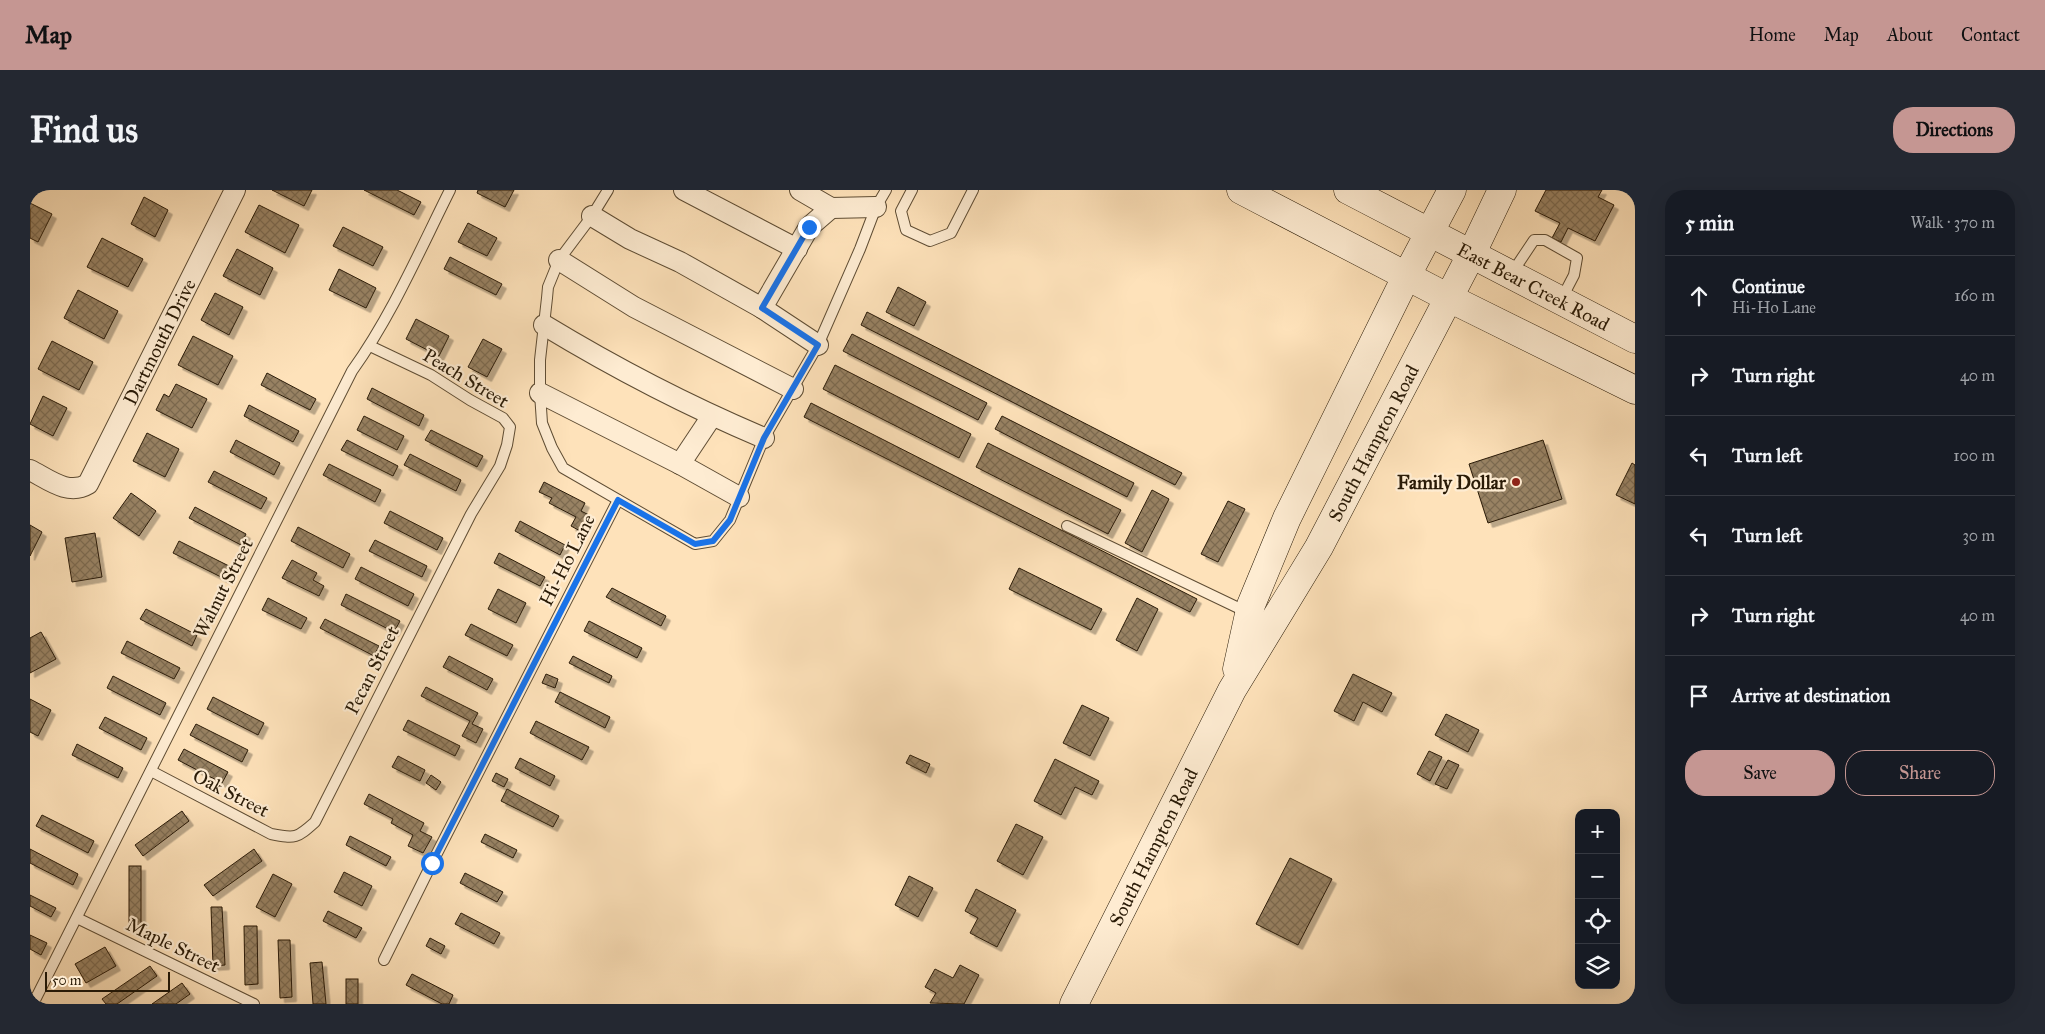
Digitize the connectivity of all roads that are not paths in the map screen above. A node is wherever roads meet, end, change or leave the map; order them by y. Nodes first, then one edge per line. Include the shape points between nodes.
1 (235, 190) edge
2 (450, 190) edge
3 (608, 190) edge
4 (684, 190) edge
5 (800, 190) edge
6 (912, 190) edge
7 (973, 190) edge
8 (1241, 190) edge
9 (1452, 190) edge
10 (1502, 190) edge
11 (1354, 191) edge
12 (881, 198) edge
13 (831, 208) junction
14 (592, 216) junction
15 (1430, 234) junction
16 (797, 249) junction
17 (1471, 255) junction
18 (559, 260) junction
19 (1407, 275) junction
20 (1510, 275) junction
21 (1447, 297) junction
22 (1561, 301) junction
23 (762, 308) junction
24 (544, 326) junction
25 (1635, 339) edge
26 (818, 345) junction
27 (370, 346) junction
28 (793, 389) junction
29 (1635, 390) edge
30 (540, 393) junction
31 (712, 416) junction
32 (764, 438) junction
33 (680, 464) junction
34 (30, 470) edge
35 (739, 497) junction
36 (618, 500) junction
37 (471, 514) joint
38 (1067, 526) dead end
39 (1249, 613) junction
40 (1232, 690) junction
41 (151, 771) junction
42 (298, 836) joint
43 (77, 918) junction
44 (384, 960) dead end
45 (33, 1004) edge
46 (254, 1004) edge
47 (1074, 1004) edge

1 - 34 street, Dartmouth Drive via 88,484 80,489 68,489
2 - 27 lane, Walnut Street
3 - 14 lane, Hi-Ho Lane
4 - 16 street
5 - 13 street
6 - 7 lane via 901,211 906,230 930,241 951,233
8 - 19 main road
9 - 15 main road, South Hampton Road
10 - 17 main road, South Hampton Road
11 - 15 main road, East Bear Creek Road
12 - 13 street
12 - 26 lane
13 - 16 street via 809,227
14 - 18 lane, Hi-Ho Lane
14 - 23 street
15 - 17 main road, East Bear Creek Road
15 - 19 main road, South Hampton Road
16 - 23 street
17 - 20 main road, East Bear Creek Road
17 - 21 main road, South Hampton Road
18 - 24 lane, Hi-Ho Lane via 548,286
18 - 28 street via 634,308
19 - 21 main road
19 - 39 main road, South Hampton Road via 1287,518
20 - 22 main road, East Bear Creek Road
20 - 22 lane via 1534,240 1545,240 1577,258 1574,275
21 - 29 main road
21 - 40 main road, South Hampton Road via 1319,547
22 - 25 main road, East Bear Creek Road
23 - 26 street
24 - 30 lane, Hi-Ho Lane
24 - 31 street
26 - 28 lane
27 - 37 lane, Peach Street via 431,375 503,418 510,427 500,466
27 - 41 lane, Walnut Street via 352,371
28 - 32 lane
30 - 33 street
30 - 36 lane, Hi-Ho Lane via 542,423 563,468
31 - 32 street
31 - 33 street
32 - 35 lane
33 - 35 street
35 - 36 lane via 730,520 713,541 695,544
36 - 44 lane, Hi-Ho Lane
37 - 42 lane, Pecan Street via 315,822
38 - 39 lane
39 - 40 main road, South Hampton Road
40 - 47 main road, South Hampton Road
41 - 42 lane, Oak Street via 271,834
41 - 43 lane, Walnut Street
43 - 45 lane, Walnut Street
43 - 46 lane, Maple Street

